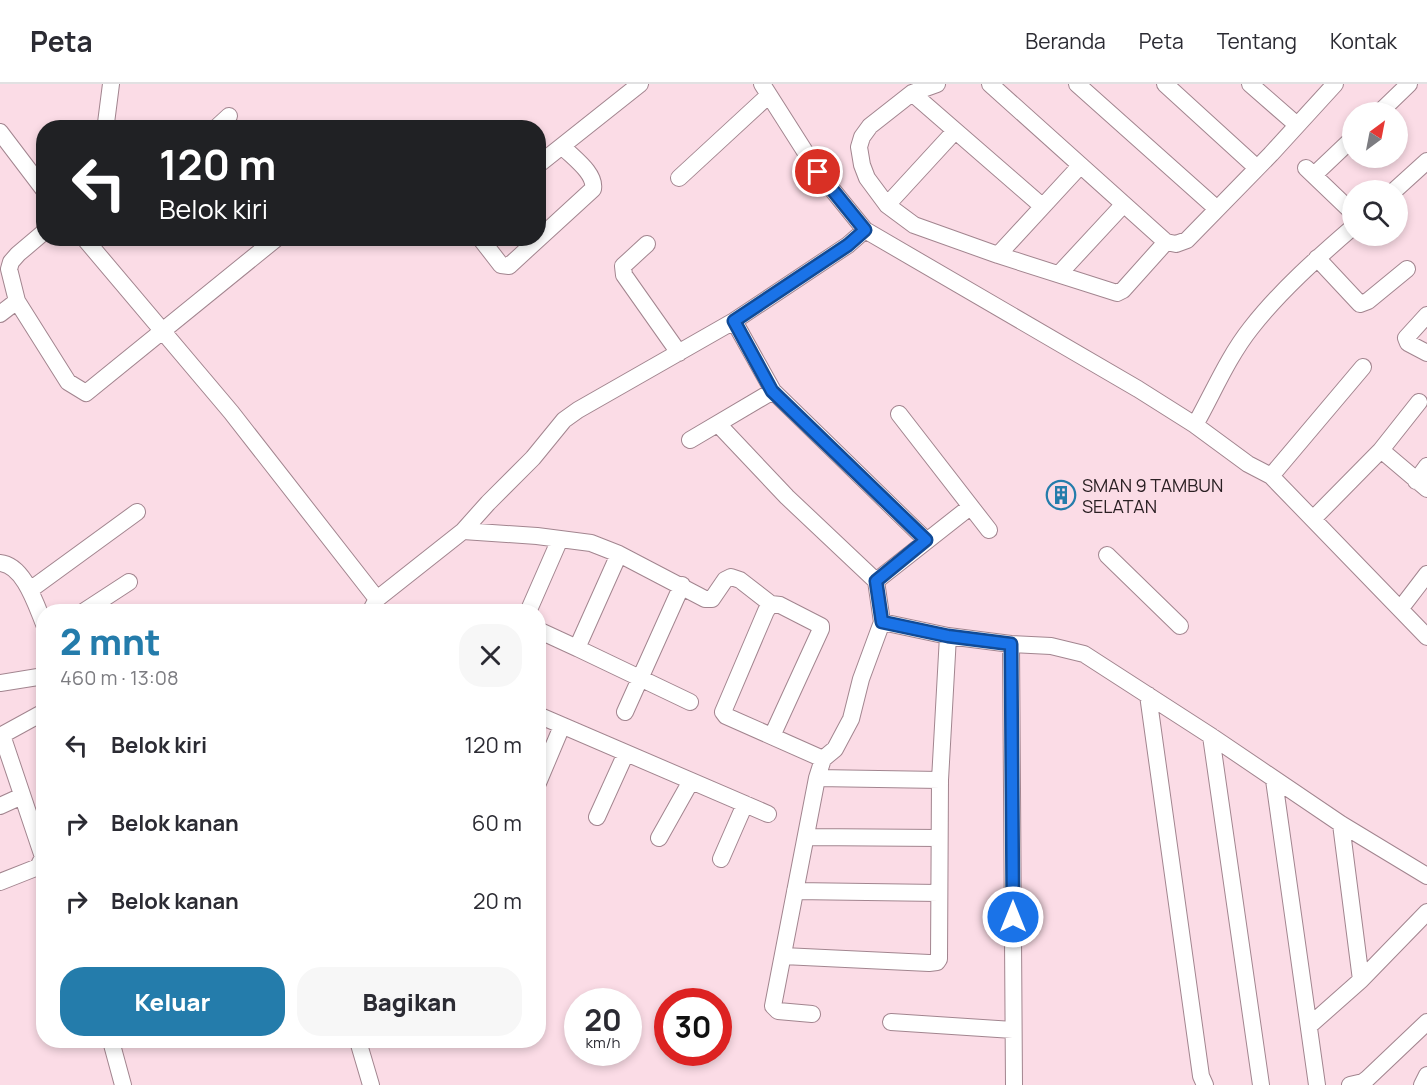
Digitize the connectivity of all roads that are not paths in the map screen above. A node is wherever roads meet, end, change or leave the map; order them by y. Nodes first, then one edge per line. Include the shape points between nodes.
1 (111, 84) edge
2 (640, 84) edge
3 (937, 84) edge
4 (990, 84) edge
5 (1077, 84) edge
6 (1165, 84) edge
7 (1250, 84) edge
8 (1335, 84) edge
9 (1409, 84) edge
10 (765, 90) edge
11 (912, 93) junction
12 (1390, 102) edge
13 (229, 116) dead end
14 (106, 120) edge
15 (225, 120) edge
16 (1297, 126) junction
17 (955, 131) junction
18 (0, 132) edge
19 (562, 146) junction
20 (1342, 146) edge
21 (546, 159) edge
22 (1427, 161) edge
23 (1080, 166) junction
24 (1257, 168) junction
25 (36, 177) edge
26 (679, 178) dead end
27 (1406, 180) edge
28 (1342, 202) edge
29 (887, 205) junction
30 (1123, 205) junction
31 (1042, 206) junction
32 (1216, 208) junction
33 (865, 230) junction
34 (546, 232) edge
35 (1342, 236) edge
36 (36, 239) edge
37 (1166, 242) junction
38 (648, 244) dead end
39 (95, 246) edge
40 (267, 246) edge
41 (486, 246) edge
42 (530, 246) edge
43 (998, 255) junction
44 (1317, 258) junction
45 (1407, 269) dead end
46 (1059, 274) junction
47 (17, 301) junction
48 (0, 314) edge
49 (1427, 315) edge
50 (734, 321) junction
51 (163, 330) junction
52 (679, 352) junction
53 (1427, 353) edge
54 (1363, 367) dead end
55 (772, 391) junction
56 (1419, 402) dead end
57 (899, 414) dead end
58 (718, 424) junction
59 (1195, 425) junction
60 (690, 440) dead end
61 (1381, 450) junction
62 (1427, 466) edge
63 (1271, 476) junction
64 (1422, 485) edge
65 (970, 507) junction
66 (136, 512) dead end
67 (1313, 519) junction
68 (989, 530) dead end
69 (463, 531) junction
70 (560, 539) junction
71 (926, 540) junction
72 (619, 554) junction
73 (1107, 555) dead end
74 (2, 558) edge
75 (1427, 574) edge
76 (876, 581) junction
77 (129, 582) dead end
78 (682, 585) junction
79 (30, 590) junction
80 (95, 604) edge
81 (373, 604) edge
82 (376, 604) edge
83 (532, 604) edge
84 (771, 604) junction
85 (36, 605) edge
86 (1401, 608) junction
87 (882, 622) junction
88 (1180, 626) dead end
89 (546, 634) edge
90 (948, 636) junction
91 (1427, 637) edge
92 (1011, 644) junction
93 (577, 648) junction
94 (36, 677) edge
95 (639, 678) junction
96 (0, 683) edge
97 (1148, 695) junction
98 (690, 702) dead end
99 (625, 712) dead end
100 (36, 716) edge
101 (546, 719) edge
102 (562, 726) junction
103 (1, 735) edge
104 (772, 736) junction
105 (1211, 736) junction
106 (626, 753) junction
107 (823, 759) junction
108 (546, 764) edge
109 (817, 778) junction
110 (940, 780) junction
111 (1274, 780) junction
112 (691, 781) junction
113 (22, 796) junction
114 (745, 804) junction
115 (0, 806) edge
116 (768, 814) dead end
117 (597, 817) dead end
118 (1341, 824) junction
119 (36, 837) edge
120 (806, 837) junction
121 (659, 838) dead end
122 (939, 838) junction
123 (721, 859) dead end
124 (36, 868) edge
125 (1427, 876) edge
126 (0, 882) edge
127 (795, 891) junction
128 (939, 892) junction
129 (1427, 912) edge
130 (783, 956) junction
131 (1361, 980) junction
132 (812, 1014) dead end
133 (891, 1022) dead end
134 (1427, 1022) edge
135 (1309, 1026) junction
136 (1013, 1030) junction
137 (113, 1048) edge
138 (360, 1048) edge
139 (1427, 1075) edge
140 (123, 1085) edge
141 (371, 1085) edge
142 (1014, 1085) edge
143 (1205, 1085) edge
144 (1261, 1085) edge
145 (1317, 1085) edge
146 (1350, 1085) edge
147 (1422, 1085) edge

1 - 14 street
2 - 19 street
3 - 11 street
4 - 23 street
5 - 32 street
6 - 24 street
7 - 16 street
8 - 16 street
9 - 12 street
10 - 26 street
10 - 33 street via 818,172
11 - 17 street
11 - 29 street via 870,126 859,147 867,178
13 - 15 street
16 - 24 street
17 - 29 street
17 - 31 street
18 - 25 street
19 - 21 street
19 - 34 street via 594,184
20 - 28 street via 1310,171
22 - 27 street
23 - 30 street
23 - 31 street
24 - 32 street
29 - 43 street via 914,225
30 - 37 street
30 - 46 street
31 - 43 street
32 - 37 street via 1187,240
33 - 50 street
33 - 59 street
35 - 44 street
36 - 47 street via 11,262 9,269
37 - 46 street via 1117,293
38 - 52 street via 622,270
39 - 51 street
40 - 51 street
41 - 42 street via 501,265 508,266
43 - 46 street
44 - 45 street via 1360,304
44 - 59 street via 1251,328
47 - 48 street
47 - 51 street via 69,382 86,393
49 - 53 street via 1407,340
50 - 52 street
50 - 55 street
51 - 81 street via 231,412
52 - 69 street via 564,420
54 - 63 street
55 - 58 street
55 - 71 street
56 - 61 street
57 - 65 street
58 - 60 street
58 - 76 street via 787,497
59 - 63 street
61 - 64 street
61 - 67 street
62 - 64 street
63 - 67 street
65 - 68 street
65 - 71 street
66 - 79 street
67 - 86 street
69 - 70 street
69 - 82 street
70 - 72 street via 591,543
70 - 83 street
71 - 76 street
72 - 78 street
72 - 93 street
73 - 88 street
74 - 79 street
75 - 86 street
76 - 87 street
77 - 80 street
78 - 84 street via 712,599 731,577
78 - 95 street
79 - 85 street
84 - 104 street via 723,712
84 - 104 street via 821,626
86 - 91 street
87 - 90 street
87 - 107 street via 851,719 835,749
89 - 93 street
90 - 92 street
90 - 110 street
92 - 97 street via 1050,646 1084,654
92 - 136 street
93 - 95 street
94 - 96 street
95 - 98 street
95 - 99 street
97 - 105 street
97 - 143 street
100 - 103 street
101 - 102 street
102 - 106 street
102 - 108 street
103 - 113 street
104 - 107 street
105 - 111 street
105 - 144 street
106 - 112 street
106 - 117 street
107 - 109 street
109 - 110 street
109 - 120 street
110 - 122 street
111 - 118 street
111 - 135 street
112 - 114 street
112 - 121 street
113 - 115 street
113 - 119 street
114 - 116 street
114 - 123 street
118 - 125 street
118 - 131 street
120 - 122 street
120 - 127 street
122 - 128 street
124 - 126 street
127 - 128 street
127 - 130 street
128 - 130 street via 937,962
129 - 131 street
130 - 132 street via 773,1006 778,1011
131 - 135 street
133 - 136 street
134 - 146 street via 1367,1079
135 - 145 street
136 - 142 street
137 - 140 street
138 - 141 street
139 - 147 street

